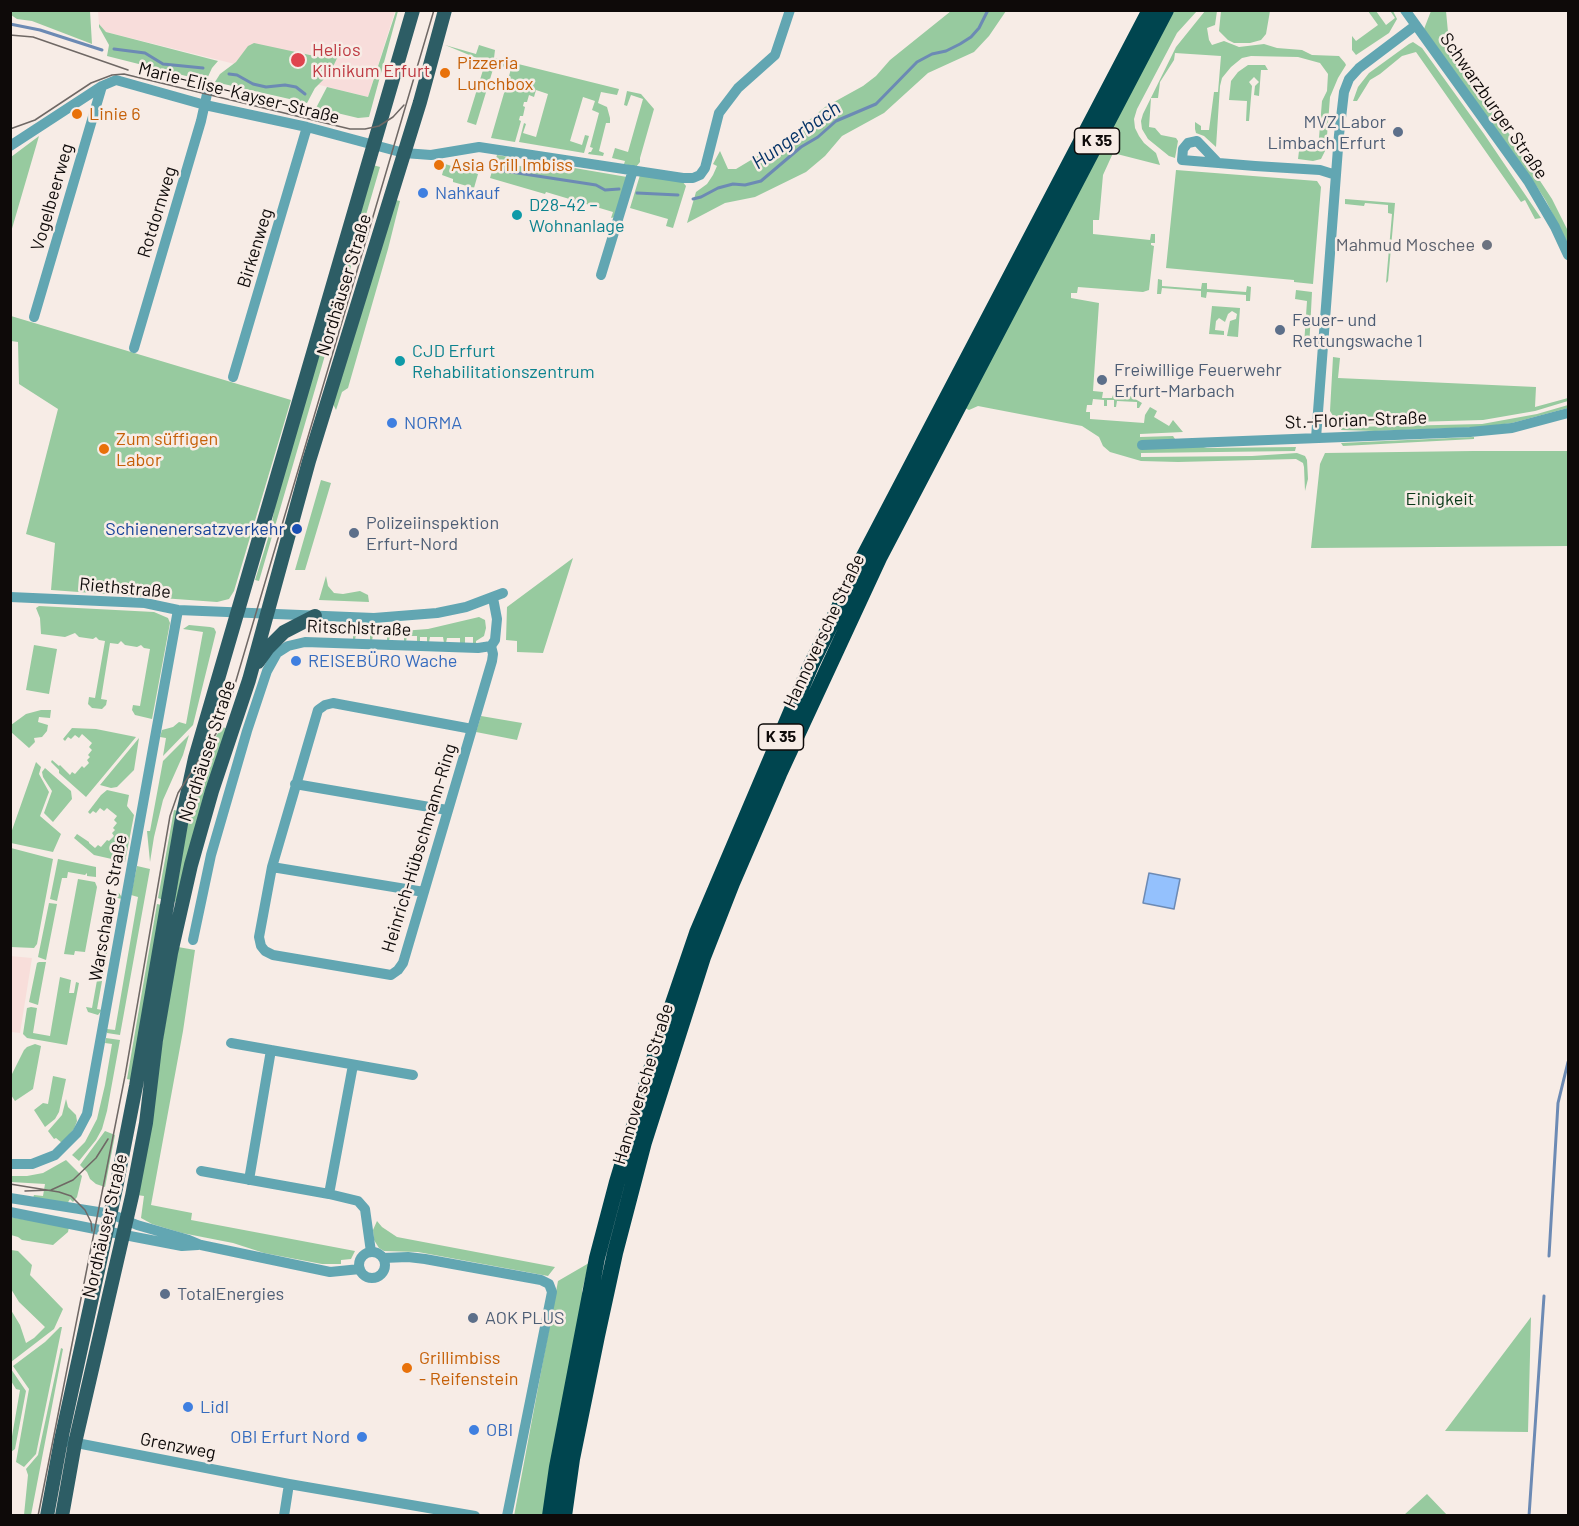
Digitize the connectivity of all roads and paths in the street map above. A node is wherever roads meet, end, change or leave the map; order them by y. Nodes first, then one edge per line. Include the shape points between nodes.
1 (414, 10) edge
2 (445, 10) edge
3 (790, 10) edge
4 (1150, 10) edge
5 (1166, 10) edge
6 (1405, 10) edge
7 (1416, 25) junction
8 (209, 85) dead end
9 (102, 86) junction
10 (205, 105) junction
11 (307, 127) junction
12 (374, 144) junction
13 (10, 146) edge
14 (404, 153) junction
15 (1218, 163) dead end
16 (633, 170) junction
17 (1336, 175) junction
18 (1569, 255) edge
19 (601, 275) dead end
20 (34, 317) dead end
21 (134, 348) dead end
22 (233, 377) dead end
23 (1569, 412) edge
24 (1316, 438) junction
25 (1142, 445) dead end
26 (498, 596) joint
27 (10, 597) edge
28 (178, 610) junction
29 (237, 612) junction
30 (267, 613) junction
31 (315, 616) junction
32 (490, 646) junction
33 (249, 680) junction
34 (472, 729) junction
35 (295, 784) junction
36 (447, 810) junction
37 (272, 867) junction
38 (423, 892) junction
39 (192, 940) dead end
40 (231, 1043) dead end
41 (271, 1050) junction
42 (353, 1065) junction
43 (413, 1075) dead end
44 (10, 1164) edge
45 (201, 1171) dead end
46 (249, 1179) junction
47 (329, 1194) junction
48 (10, 1198) edge
49 (10, 1212) edge
50 (111, 1214) junction
51 (126, 1220) junction
52 (107, 1231) junction
53 (123, 1235) junction
54 (201, 1245) junction
55 (371, 1252) junction
56 (383, 1258) junction
57 (360, 1269) junction
58 (68, 1442) junction
59 (289, 1484) junction
60 (47, 1515) edge
61 (62, 1515) edge
62 (284, 1515) edge
63 (475, 1515) edge
64 (507, 1515) edge
65 (550, 1515) edge
66 (564, 1515) edge

1 - 12 main road, Nordhäuser Straße
2 - 14 main road, Nordhäuser Straße
3 - 16 street, Marie-Elise-Kayser-Straße via 775,55 722,108 700,175 693,178
4 - 65 highway, Hannoversche Straße / K 35 via 862,560 811,665 697,933 656,1053 597,1258
5 - 66 highway, Hannoversche Straße / K 35 via 880,556 732,883 644,1142 597,1336
6 - 7 street, Schwarzburger Straße
7 - 17 street via 1365,62 1349,79 1342,104
7 - 18 street, Schwarzburger Straße via 1528,181
8 - 10 street, Rotdornweg
9 - 10 street, Marie-Elise-Kayser-Straße via 124,81
9 - 13 street, Marie-Elise-Kayser-Straße
9 - 20 street, Vogelbeerweg
10 - 11 street, Marie-Elise-Kayser-Straße
10 - 21 street, Rotdornweg
11 - 12 street, Marie-Elise-Kayser-Straße
11 - 22 street, Birkenweg
12 - 14 street, Marie-Elise-Kayser-Straße
12 - 29 main road, Nordhäuser Straße
14 - 16 street, Marie-Elise-Kayser-Straße via 431,155 479,147
14 - 30 main road, Nordhäuser Straße via 309,461
15 - 17 street via 1320,170
16 - 19 street
17 - 24 street
23 - 24 street, St.-Florian-Straße via 1512,428
24 - 25 street, St.-Florian-Straße
26 - 31 street, Riethstraße via 459,609 418,615
26 - 32 street, Heinrich-Hübschmann-Ring via 497,629
27 - 28 street, Riethstraße via 146,603
28 - 29 street, Riethstraße
28 - 44 street, Warschauer Straße via 87,1114 77,1133 55,1155 32,1164
29 - 30 street, Riethstraße
29 - 50 main road, Nordhäuser Straße via 182,818
30 - 31 street, Riethstraße
30 - 33 main road, Nordhäuser Straße
31 - 33 main road via 290,628 273,643
32 - 34 street, Heinrich-Hübschmann-Ring via 492,661
32 - 39 street, Ritschlstraße via 305,642 277,653 247,731 211,855
33 - 51 main road, Nordhäuser Straße via 212,791 184,896
34 - 35 street, Heinrich-Hübschmann-Ring via 333,703 325,705 318,710
34 - 36 street, Heinrich-Hübschmann-Ring
35 - 36 street
35 - 37 street, Heinrich-Hübschmann-Ring
36 - 38 street, Heinrich-Hübschmann-Ring
37 - 38 street
37 - 38 street, Heinrich-Hübschmann-Ring via 259,937 265,951 390,975 403,963
40 - 41 street
41 - 42 street
41 - 46 street
42 - 43 street
42 - 47 street
45 - 46 street
46 - 47 street
47 - 55 street via 363,1205
48 - 50 street
49 - 52 street
50 - 51 street
50 - 52 main road, Nordhäuser Straße
51 - 53 main road, Nordhäuser Straße
51 - 54 street
52 - 53 street
52 - 58 main road, Nordhäuser Straße
53 - 54 street via 182,1246
53 - 58 main road, Nordhäuser Straße
54 - 57 street via 330,1272
55 - 56 street
55 - 57 street via 362,1258
56 - 57 street via 385,1266 379,1276 368,1276
56 - 64 street via 425,1259 549,1284 552,1292
58 - 59 street, Grenzweg
58 - 60 main road, Nordhäuser Straße
58 - 61 main road, Nordhäuser Straße
59 - 62 street
59 - 63 street, Grenzweg

